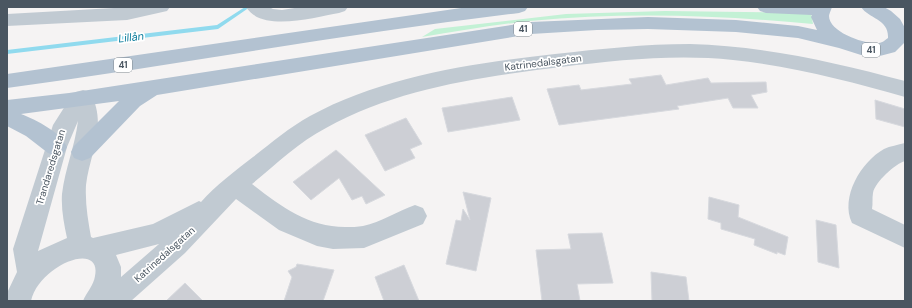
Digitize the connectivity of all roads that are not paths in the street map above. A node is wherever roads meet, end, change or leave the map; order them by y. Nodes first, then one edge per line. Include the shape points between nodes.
1 (161, 7) edge
2 (339, 7) edge
3 (519, 7) edge
4 (766, 7) edge
5 (823, 8) edge
6 (872, 8) edge
7 (263, 11) edge
8 (905, 18) edge
9 (7, 20) edge
10 (843, 42) junction
11 (897, 48) edge
12 (192, 55) junction
13 (54, 75) junction
14 (7, 80) edge
15 (152, 88) junction
16 (905, 90) edge
17 (83, 98) junction
18 (7, 108) edge
19 (7, 118) edge
20 (56, 147) junction
21 (82, 152) junction
22 (905, 152) edge
23 (236, 185) junction
24 (215, 204) junction
25 (415, 216) dead end
26 (905, 237) edge
27 (87, 248) junction
28 (30, 274) junction
29 (18, 301) edge
30 (96, 301) edge
31 (110, 301) edge

1 - 9 street via 127,14
2 - 7 street via 282,16
3 - 12 main road, 41 via 454,14
4 - 5 main road, 41
5 - 10 main road, 41 via 820,18 823,25
6 - 8 main road, 41
6 - 11 main road, 41 via 888,18 897,29
10 - 11 main road, 41 via 868,49
10 - 15 main road, 41 via 798,32 736,26 648,23 531,28
12 - 13 main road, 41
12 - 17 main road via 115,76 93,88
13 - 14 main road, 41
13 - 17 main road via 79,89
15 - 17 main road, 41
15 - 21 main road via 134,100
16 - 23 street, Katrinedalsgatan via 859,76 791,61 689,50 618,53 515,65 428,81 370,98 318,122 266,159
17 - 18 main road, 41
17 - 20 street, Trandaredsgatan via 64,125
17 - 21 street via 88,107 89,122
19 - 20 main road via 35,129
20 - 28 street, Trandaredsgatan via 25,249
21 - 27 street via 75,178 74,212
22 - 26 street via 892,156 874,172 862,189 860,215
23 - 24 street, Katrinedalsgatan
23 - 25 street via 292,225 314,234 338,239 363,237
24 - 27 street, Katrinedalsgatan via 157,234
24 - 31 street, Katrinedalsgatan via 196,226
27 - 28 street, Katrinedalsgatan via 66,249 51,256
27 - 30 street via 106,259 109,270 107,283
28 - 29 street, Katrinedalsgatan via 21,288

